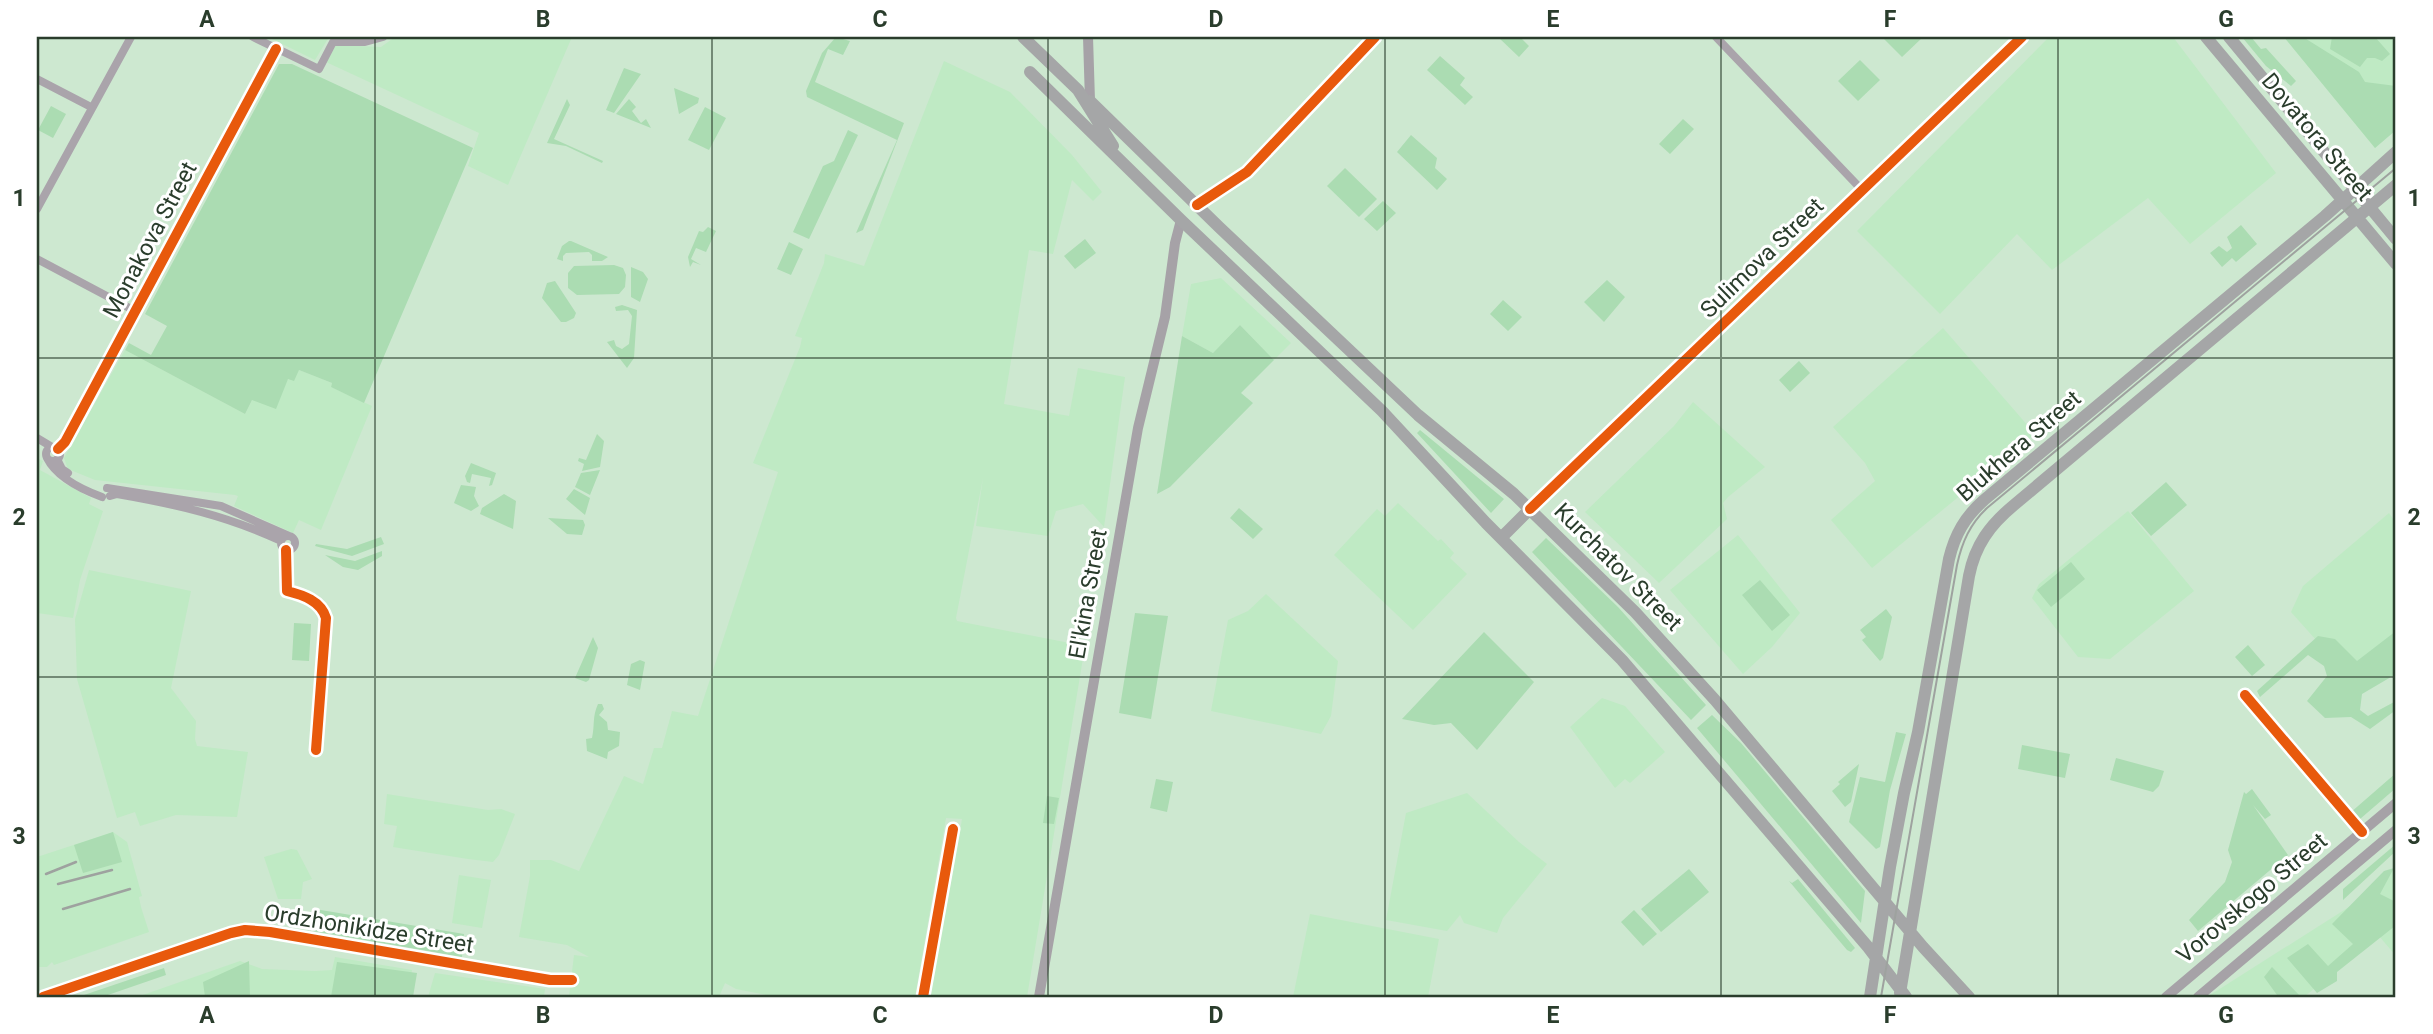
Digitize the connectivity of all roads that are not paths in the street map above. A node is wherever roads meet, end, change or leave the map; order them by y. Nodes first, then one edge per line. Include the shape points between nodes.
1 (131, 37) edge
2 (253, 37) edge
3 (383, 37) edge
4 (1023, 37) edge
5 (1088, 37) edge
6 (1375, 37) edge
7 (1717, 37) edge
8 (2022, 37) edge
9 (2206, 37) edge
10 (2229, 37) edge
11 (276, 48) junction
12 (1030, 72) dead end
13 (37, 79) edge
14 (1090, 101) joint
15 (91, 107) junction
16 (2396, 152) edge
17 (1122, 162) junction
18 (2396, 185) edge
19 (2354, 189) junction
20 (1862, 190) junction
21 (2343, 200) junction
22 (1197, 205) junction
23 (2369, 207) junction
24 (37, 208) edge
25 (2357, 218) junction
26 (1181, 220) junction
27 (2396, 239) edge
28 (37, 259) edge
29 (2396, 264) edge
30 (135, 311) junction
31 (37, 438) edge
32 (37, 445) edge
33 (52, 454) junction
34 (1530, 509) junction
35 (285, 538) junction
36 (1501, 538) junction
37 (286, 550) junction
38 (2245, 695) dead end
39 (316, 750) dead end
40 (2396, 803) edge
41 (953, 829) dead end
42 (2396, 830) edge
43 (2362, 832) junction
44 (1885, 899) junction
45 (1910, 930) junction
46 (1876, 956) junction
47 (572, 980) dead end
48 (1902, 995) edge
49 (43, 997) edge
50 (923, 997) edge
51 (1039, 997) edge
52 (1870, 997) edge
53 (1969, 997) edge
54 (2166, 997) edge
55 (2198, 997) edge

1 - 15 street
2 - 11 street
3 - 11 street via 333,42 319,69
4 - 17 main road via 1079,90
5 - 14 main road
6 - 22 street via 1247,172
7 - 20 street
8 - 20 street, Sulimova Street
9 - 21 main road, Dovatora Street
10 - 19 main road, Dovatora Street
11 - 30 street, Monakova Street
12 - 17 main road
13 - 15 street
14 - 22 main road, Kurchatov Street
15 - 24 street
16 - 19 main road, Blukhera Street
17 - 26 main road
18 - 23 main road, Blukhera Street
19 - 21 main road, Blukhera Street
19 - 23 main road, Dovatora Street
20 - 34 street, Sulimova Street
21 - 25 main road, Dovatora Street
21 - 44 main road, Blukhera Street via 1984,500 1961,526 1949,559
22 - 26 main road
22 - 34 main road, Kurchatov Street via 1418,415
23 - 25 main road, Blukhera Street
23 - 27 main road, Dovatora Street
25 - 29 main road, Dovatora Street
25 - 45 main road, Blukhera Street via 2014,505 1982,538 1969,576
26 - 36 main road via 1382,411
26 - 51 main road, El'kina Street via 1165,317 1138,428
28 - 30 street
30 - 33 street, Monakova Street via 65,442
31 - 33 street
32 - 33 street
33 - 35 street via 65,472 105,492 221,506
34 - 36 main road
34 - 44 main road, Kurchatov Street via 1676,655
35 - 37 street via 282,547
35 - 37 street via 294,539 295,545
36 - 46 main road via 1646,687
37 - 39 street via 287,591 316,603 326,618
38 - 43 street
40 - 43 main road, Vorovskogo Street
41 - 50 street
42 - 55 main road, Vorovskogo Street
43 - 54 main road, Vorovskogo Street
44 - 45 main road, Kurchatov Street
44 - 46 main road, Blukhera Street
45 - 48 main road, Blukhera Street
45 - 53 main road, Kurchatov Street
46 - 48 main road
46 - 52 main road, Blukhera Street
47 - 49 street, Ordzhonikidze Street via 245,930

